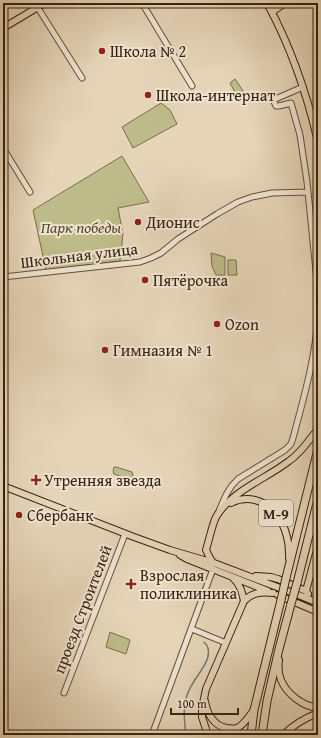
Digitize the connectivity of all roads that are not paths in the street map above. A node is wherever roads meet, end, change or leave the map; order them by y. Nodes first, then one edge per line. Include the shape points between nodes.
1 (45, 3) edge
2 (142, 3) edge
3 (267, 3) edge
4 (285, 3) edge
5 (38, 8) junction
6 (272, 12) junction
7 (3, 28) edge
8 (82, 78) dead end
9 (192, 86) dead end
10 (303, 87) junction
11 (318, 142) edge
12 (3, 148) edge
13 (30, 192) dead end
14 (308, 192) junction
15 (3, 278) edge
16 (318, 307) edge
17 (318, 314) edge
18 (317, 335) edge
19 (318, 429) edge
20 (318, 449) edge
21 (3, 486) edge
22 (318, 499) edge
23 (224, 507) junction
24 (215, 518) junction
25 (125, 534) junction
26 (317, 548) edge
27 (170, 550) junction
28 (206, 550) junction
29 (189, 555) junction
30 (214, 566) junction
31 (289, 568) junction
32 (231, 576) junction
33 (248, 576) junction
34 (306, 591) junction
35 (273, 593) junction
36 (244, 601) junction
37 (315, 602) edge
38 (318, 612) edge
39 (192, 629) junction
40 (226, 643) junction
41 (279, 649) junction
42 (64, 693) dead end
43 (204, 698) junction
44 (318, 708) edge
45 (254, 710) junction
46 (318, 714) edge
47 (152, 735) edge
48 (208, 735) edge
49 (251, 735) edge
50 (262, 735) edge
51 (283, 735) edge

1 - 5 main road
2 - 9 street
3 - 6 main road
4 - 6 main road
5 - 7 main road
5 - 8 street
6 - 10 main road
10 - 11 main road
10 - 14 street via 273,100 276,106 292,104 300,134
12 - 13 street
14 - 15 street, Школьная улица via 252,196 217,214 161,252 140,262
14 - 16 street
17 - 18 street
18 - 24 street via 305,395 291,444 231,485
19 - 23 main road, М-9 via 305,447 290,461 247,488
20 - 31 highway, М-9
21 - 25 main road
22 - 41 highway, М-9, bridge
23 - 24 main road, М-9
23 - 31 main road, М-9 via 237,500 250,499 262,501 269,506 283,525 288,539
24 - 28 main road
25 - 27 main road
25 - 42 street, проезд Строителей
26 - 34 main road
27 - 29 main road
27 - 30 main road via 187,559
28 - 29 main road
28 - 30 main road
29 - 30 main road
30 - 32 main road
30 - 33 main road
30 - 39 street
31 - 45 highway, М-9, bridge
32 - 35 main road
32 - 36 main road via 237,582
33 - 34 main road via 271,577
33 - 37 main road
34 - 37 main road
35 - 36 main road via 256,593
35 - 38 main road
36 - 40 main road
39 - 40 street
39 - 47 street
40 - 43 main road
41 - 44 main road via 278,667 281,681 300,702
41 - 50 highway, М-9
43 - 45 main road via 209,715 221,727 236,728
43 - 48 main road via 202,717
45 - 49 highway, М-9
46 - 51 main road via 297,723

